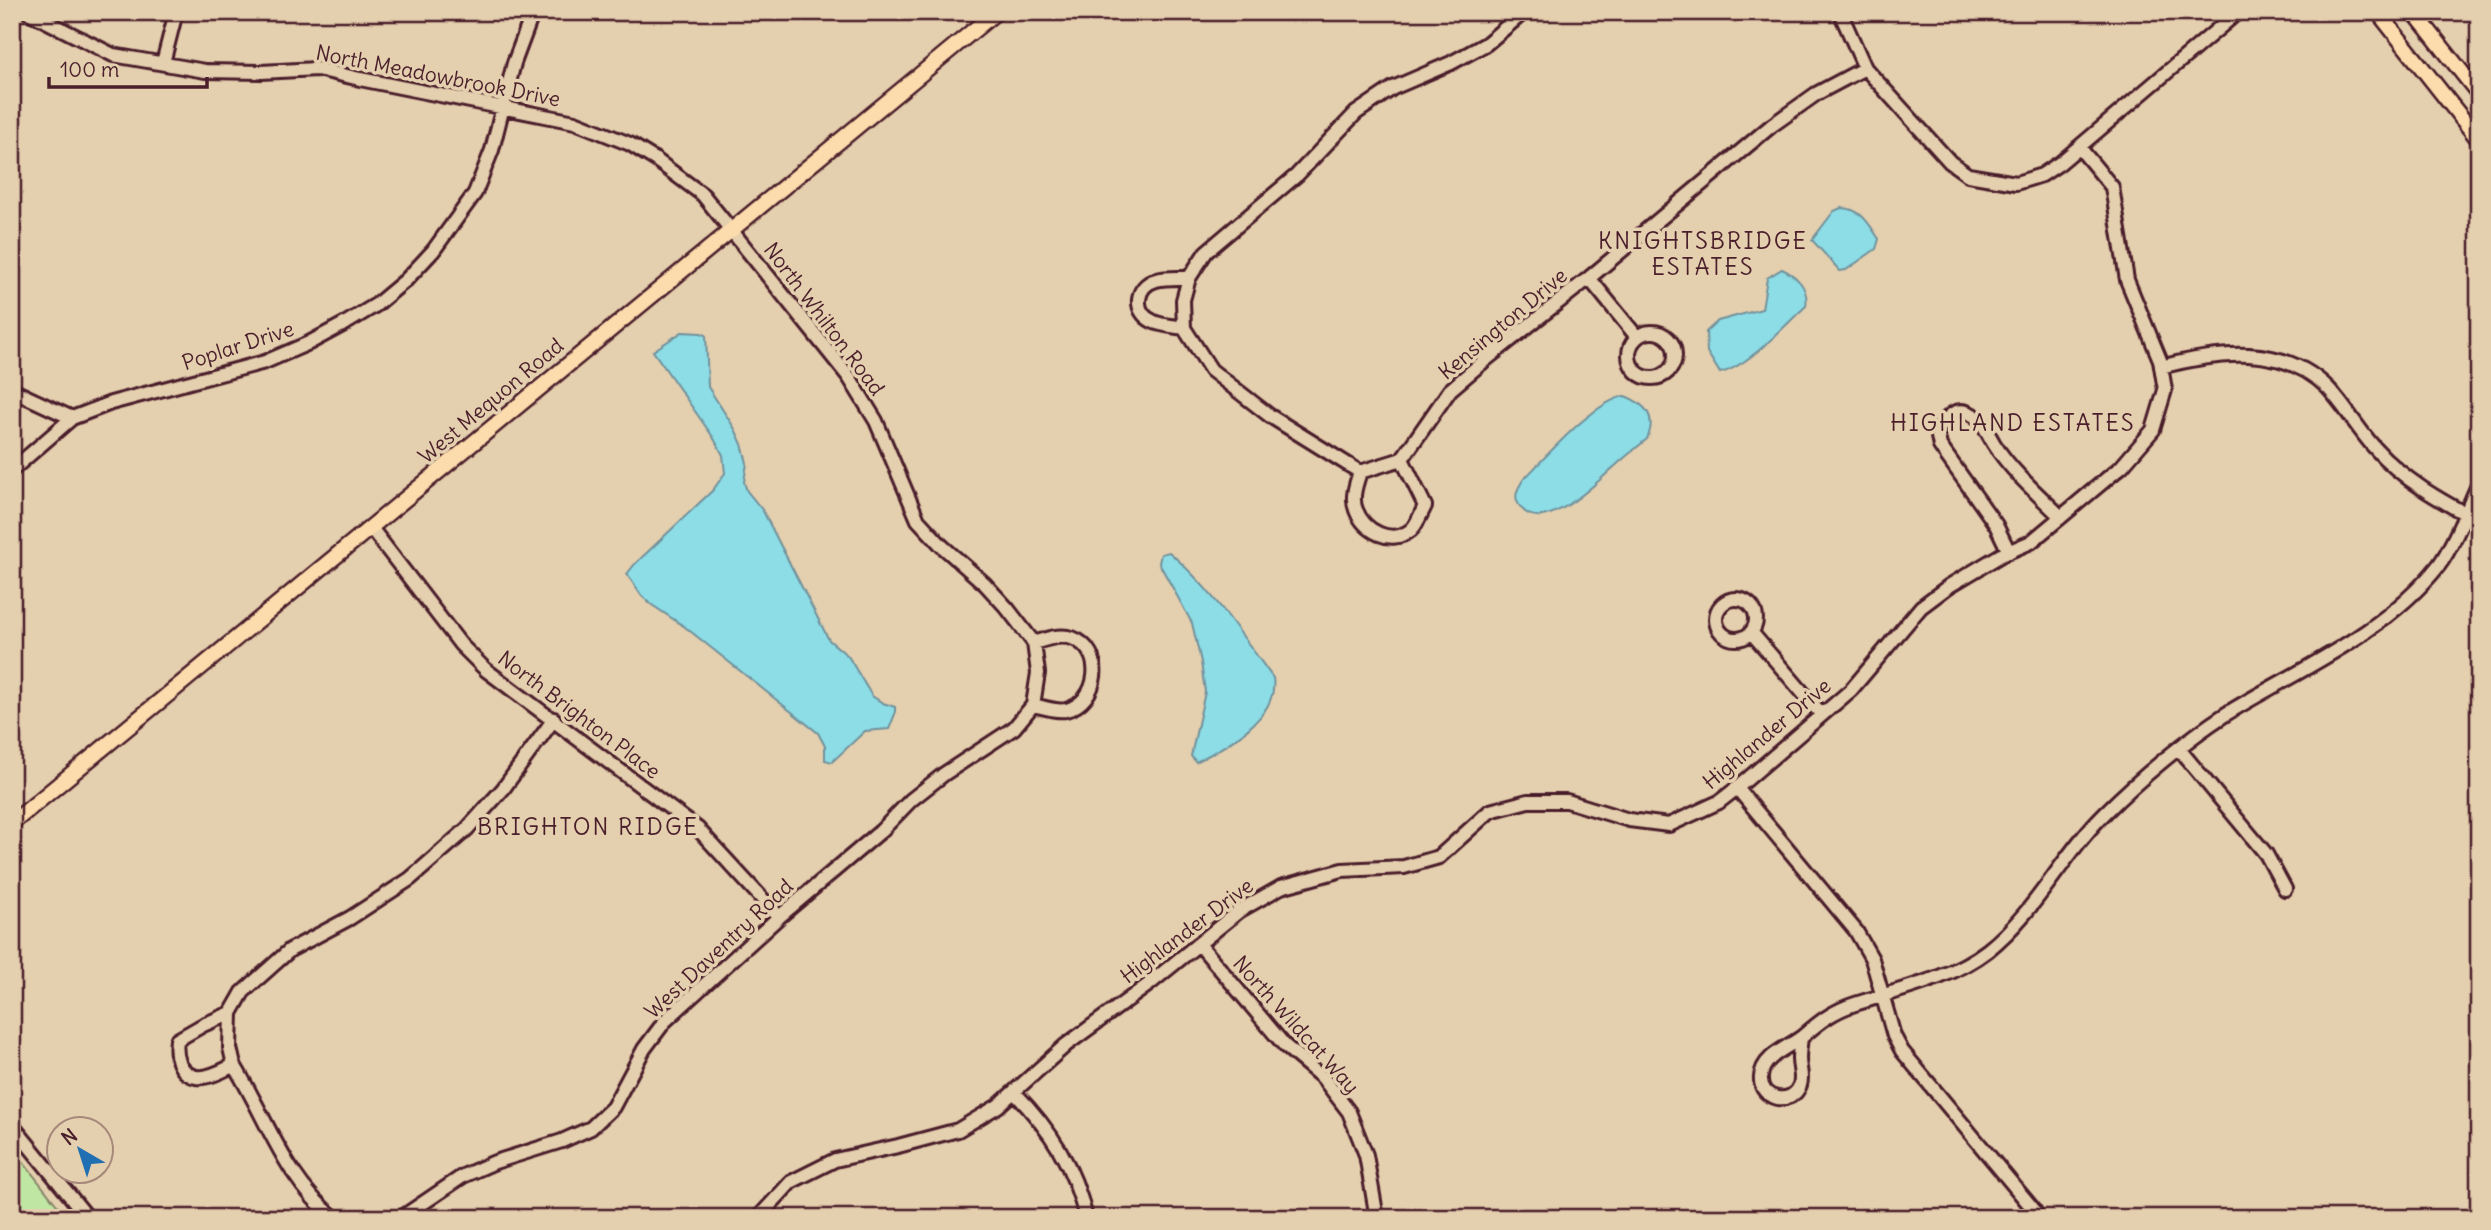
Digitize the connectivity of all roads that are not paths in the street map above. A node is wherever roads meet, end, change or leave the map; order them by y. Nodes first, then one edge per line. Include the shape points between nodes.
1 (28, 12) edge
2 (176, 12) edge
3 (533, 12) edge
4 (996, 12) edge
5 (1524, 12) edge
6 (1840, 12) edge
7 (2238, 12) edge
8 (2378, 12) edge
9 (2414, 12) edge
10 (163, 63) junction
11 (1865, 68) junction
12 (2479, 94) edge
13 (503, 108) junction
14 (2479, 140) edge
15 (2079, 147) junction
16 (731, 230) junction
17 (1189, 278) junction
18 (1589, 278) junction
19 (1184, 328) junction
20 (1637, 337) dead end
21 (2161, 367) junction
22 (12, 390) edge
23 (72, 418) junction
24 (1402, 459) junction
25 (12, 470) edge
26 (1360, 472) junction
27 (2479, 483) edge
28 (2465, 513) junction
29 (2061, 517) junction
30 (2479, 521) edge
31 (371, 528) junction
32 (2009, 552) junction
33 (1751, 632) dead end
34 (1034, 643) junction
35 (1033, 705) junction
36 (1822, 715) junction
37 (554, 719) junction
38 (2179, 749) junction
39 (1737, 788) junction
40 (12, 823) edge
41 (2285, 889) dead end
42 (779, 917) junction
43 (1199, 944) junction
44 (1882, 995) junction
45 (232, 1013) junction
46 (1801, 1038) junction
47 (234, 1065) junction
48 (1014, 1092) junction
49 (12, 1125) edge
50 (2034, 1210) dead end
51 (88, 1218) edge
52 (335, 1218) edge
53 (401, 1218) edge
54 (758, 1218) edge
55 (1086, 1218) edge
56 (1377, 1218) edge

1 - 10 street, North Meadowbrook Drive via 113,55
2 - 10 street
3 - 13 street, Poplar Drive
4 - 16 main road, West Mequon Road
5 - 17 street via 1486,44 1393,88 1356,113 1297,174 1206,252
6 - 11 street
7 - 15 street
8 - 14 main road
9 - 12 main road
10 - 13 street, North Meadowbrook Drive via 205,71 317,69
11 - 15 street via 1950,162 1969,175 2016,183 2042,175
11 - 18 street, Kensington Drive via 1771,125
13 - 16 street, North Meadowbrook Drive via 575,122 630,144 703,195
13 - 23 street, Poplar Drive via 475,193 433,251 376,305 265,362 111,403
15 - 21 street, Highlander Drive via 2112,187 2127,280
16 - 31 main road, West Mequon Road
16 - 34 street, North Whilton Road via 859,391 911,506 928,532 985,584
17 - 19 street via 1183,300
17 - 19 street via 1153,280 1143,288 1138,302 1150,321
18 - 20 street
18 - 24 street, Kensington Drive via 1450,390
19 - 26 street via 1211,370 1270,416
21 - 28 street via 2197,357 2252,354 2281,359 2312,373 2374,448 2408,480
21 - 29 street, Highlander Drive via 2165,390 2153,430 2122,466
22 - 23 street
23 - 25 street, Poplar Drive
24 - 26 street
24 - 26 street via 1425,506 1411,530 1393,537 1381,536 1366,526 1355,509
27 - 28 street
28 - 30 street
28 - 38 street via 2440,563 2370,630 2224,716
29 - 32 street, Highlander Drive via 2031,542
29 - 32 street via 2004,459 1981,422 1960,411 1945,417 1937,432 1940,446 1996,525
31 - 37 street, North Brighton Place via 469,653
31 - 40 main road, West Mequon Road
32 - 36 street, Highlander Drive via 1921,607 1851,690
33 - 36 street
34 - 35 street via 1038,673
34 - 35 street via 1070,637 1090,652 1095,668 1093,687 1082,701 1066,710
35 - 42 street, West Daventry Road via 1014,728 911,800
36 - 39 street, Highlander Drive
37 - 42 street, North Brighton Place via 698,829
37 - 45 street via 467,829 410,879 290,950 243,992
38 - 41 street via 2266,854
38 - 44 street via 2105,813 2011,929 1987,950 1956,970
39 - 43 street, Highlander Drive via 1669,825 1629,820 1567,801 1528,801 1490,811 1438,856 1404,867 1342,870 1281,887 1239,911
39 - 44 street via 1856,930 1872,960
42 - 53 street, West Daventry Road via 665,1021 613,1107 591,1128 463,1176
43 - 48 street, Highlander Drive via 1066,1045
43 - 56 street, North Wildcat Way via 1285,1046 1323,1078 1349,1112 1366,1155
44 - 46 street via 1838,1009
44 - 50 street via 1902,1051
45 - 47 street
45 - 47 street via 177,1040 175,1054 183,1070 196,1077
46 - 46 street via 1777,1052 1762,1072 1762,1084 1772,1096 1788,1098 1799,1087
47 - 52 street via 298,1181
48 - 54 street, Highlander Drive via 958,1130 835,1160 791,1182
48 - 55 street via 1067,1160
49 - 51 street

